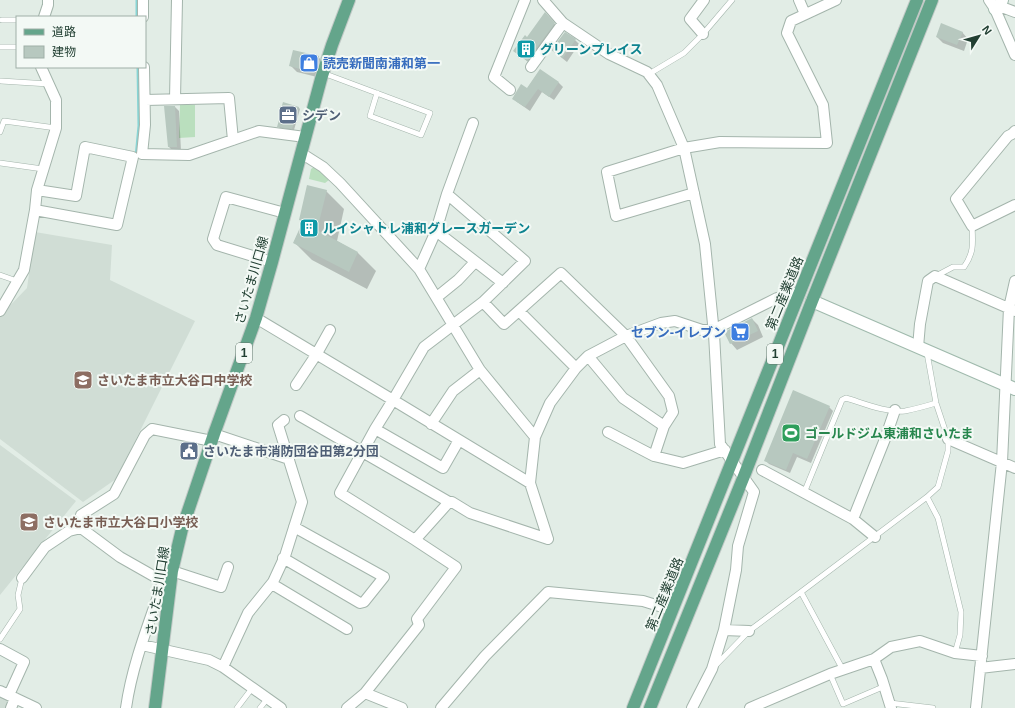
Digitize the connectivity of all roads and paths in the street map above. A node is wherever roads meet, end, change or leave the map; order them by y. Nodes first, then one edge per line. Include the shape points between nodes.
1 (48, 0) edge
2 (143, 0) edge
3 (177, 0) edge
4 (349, 0) edge
5 (525, 0) edge
6 (544, 0) edge
7 (704, 0) edge
8 (732, 0) edge
9 (799, 0) edge
10 (836, 0) edge
11 (917, 0) edge
12 (932, 0) edge
13 (996, 4) edge
14 (1015, 12) edge
15 (805, 14) junction
16 (44, 16) edge
17 (143, 16) edge
18 (2, 20) dead end
19 (16, 20) edge
20 (563, 23) junction
21 (703, 34) junction
22 (0, 47) edge
23 (16, 47) edge
24 (1015, 55) edge
25 (531, 67) dead end
26 (41, 68) edge
27 (144, 68) edge
28 (323, 73) junction
29 (648, 74) junction
30 (1, 81) dead end
31 (48, 84) junction
32 (510, 90) dead end
33 (377, 94) junction
34 (175, 99) junction
35 (145, 100) junction
36 (473, 123) dead end
37 (56, 128) junction
38 (0, 132) edge
39 (1015, 132) edge
40 (306, 137) junction
41 (233, 140) junction
42 (684, 148) junction
43 (301, 153) junction
44 (0, 162) edge
45 (43, 169) junction
46 (37, 190) junction
47 (694, 193) junction
48 (447, 194) junction
49 (1015, 205) edge
50 (35, 210) junction
51 (285, 213) junction
52 (972, 226) junction
53 (436, 231) junction
54 (272, 262) junction
55 (475, 262) junction
56 (419, 269) junction
57 (0, 275) edge
58 (935, 276) junction
59 (17, 281) junction
60 (1015, 281) edge
61 (503, 283) junction
62 (800, 292) junction
63 (437, 297) junction
64 (483, 302) junction
65 (812, 302) junction
66 (1, 309) edge
67 (1012, 310) edge
68 (519, 311) junction
69 (256, 318) junction
70 (453, 325) junction
71 (330, 330) dead end
72 (713, 330) junction
73 (626, 336) junction
74 (922, 349) junction
75 (316, 354) junction
76 (588, 356) junction
77 (576, 368) junction
78 (480, 370) junction
79 (296, 385) dead end
80 (1010, 387) edge
81 (393, 400) junction
82 (936, 404) junction
83 (895, 410) junction
84 (300, 416) dead end
85 (284, 420) dead end
86 (431, 424) junction
87 (664, 426) junction
88 (375, 429) junction
89 (608, 432) dead end
90 (535, 437) junction
91 (213, 438) junction
92 (948, 439) junction
93 (459, 440) junction
94 (724, 450) junction
95 (362, 452) junction
96 (654, 456) junction
97 (288, 459) junction
98 (732, 461) junction
99 (1002, 462) junction
100 (1015, 468) edge
101 (762, 470) dead end
102 (744, 476) junction
103 (530, 483) junction
104 (804, 493) junction
105 (927, 497) junction
106 (449, 502) junction
107 (81, 515) dead end
108 (853, 519) junction
109 (294, 527) junction
110 (875, 537) junction
111 (415, 540) junction
112 (283, 558) junction
113 (228, 567) dead end
114 (172, 571) junction
115 (22, 578) joint
116 (272, 584) junction
117 (166, 586) junction
118 (801, 592) junction
119 (672, 610) junction
120 (347, 630) dead end
121 (724, 630) junction
122 (750, 631) junction
123 (0, 638) edge
124 (142, 645) junction
125 (0, 649) edge
126 (163, 650) junction
127 (955, 653) junction
128 (982, 656) junction
129 (874, 659) junction
130 (1015, 664) edge
131 (223, 667) junction
132 (980, 668) junction
133 (712, 669) junction
134 (842, 670) junction
135 (830, 674) junction
136 (885, 686) junction
137 (253, 687) junction
138 (365, 693) junction
139 (8, 695) edge
140 (268, 698) junction
141 (773, 704) edge
142 (890, 706) edge
143 (398, 707) edge
144 (11, 708) edge
145 (36, 708) edge
146 (126, 708) edge
147 (155, 708) edge
148 (237, 708) edge
149 (260, 708) edge
150 (281, 708) edge
151 (347, 708) edge
152 (441, 708) edge
153 (633, 708) edge
154 (650, 708) edge
155 (692, 708) edge
156 (750, 708) edge
157 (933, 708) edge
158 (976, 708) edge

1 - 16 street
2 - 17 street
3 - 34 street
4 - 28 main road, さいたま川口線 / 1
5 - 32 street via 494,77
6 - 20 street
7 - 21 street via 690,19
8 - 21 lane
9 - 15 street
10 - 15 street
11 - 62 main road, 第二産業道路 / 1
12 - 65 main road, 1
13 - 14 street
13 - 24 street
15 - 42 street via 791,21 787,33 823,105 827,143 720,142
18 - 19 lane
20 - 25 street
20 - 29 street via 609,54
21 - 29 lane via 684,53
22 - 23 lane
26 - 31 street
27 - 35 street
28 - 33 lane
28 - 40 main road, さいたま川口線 / 1
29 - 42 street via 657,85
30 - 31 lane
31 - 37 street via 56,100
33 - 33 lane via 430,113 422,135 370,116
34 - 35 street
34 - 41 street via 229,98
35 - 41 street via 142,154 189,155
36 - 48 street
37 - 38 lane via 4,121
37 - 45 street
39 - 52 street via 1008,136 956,199
40 - 41 street via 259,131
40 - 43 main road, さいたま川口線 / 1
42 - 47 street
42 - 47 street via 606,172 616,216
43 - 51 main road, さいたま川口線 / 1
43 - 56 street via 323,167 340,183
44 - 45 lane
45 - 46 street
46 - 50 street
46 - 50 street via 76,196 85,147 133,157 117,225
47 - 72 street via 705,244
48 - 53 street
48 - 61 street via 525,261
49 - 52 street
50 - 59 street via 24,270
51 - 54 main road, さいたま川口線 / 1
51 - 54 street via 226,197 213,239 217,245
52 - 58 lane via 973,244 964,267 953,267
53 - 55 street
53 - 56 street
54 - 69 main road, さいたま川口線 / 1
55 - 61 street
55 - 63 street
56 - 63 street
57 - 59 lane
58 - 67 street
58 - 74 street via 928,281 920,324
59 - 66 street
60 - 67 street
61 - 64 street
62 - 72 street via 777,298
62 - 98 main road, 第二産業道路 / 1
63 - 70 street
64 - 68 street via 504,324
64 - 70 street
65 - 74 street
65 - 102 main road, 1
67 - 80 street
68 - 73 street via 562,273
68 - 77 street
69 - 75 street
69 - 91 main road, さいたま川口線 / 1
70 - 78 street
70 - 81 street via 424,347
71 - 75 street
72 - 73 street via 702,330 675,321 661,323
72 - 94 street via 720,444
73 - 76 street
73 - 87 street via 669,396 673,412
74 - 80 street
74 - 82 lane
75 - 79 street
75 - 81 street
76 - 77 street
76 - 87 street via 623,398
77 - 90 street via 550,403
78 - 86 street via 453,391
78 - 90 street
80 - 99 street
81 - 86 street
81 - 88 street
82 - 83 lane via 904,411
82 - 92 lane
83 - 104 lane via 846,398 842,400
83 - 108 street
84 - 95 street
85 - 97 street via 278,425
86 - 93 street
87 - 96 street
88 - 93 street via 443,468
88 - 95 street
89 - 96 street
90 - 103 street
91 - 97 street
91 - 107 street via 152,429 145,435 114,494
91 - 114 main road, さいたま川口線 / 1 via 182,529
92 - 99 street
92 - 105 lane via 948,451 938,487
93 - 103 street
94 - 96 street via 683,463
94 - 98 street
95 - 106 street
95 - 111 street via 340,493
97 - 109 street via 302,502
98 - 102 street
98 - 119 main road, 第二産業道路 / 1
99 - 100 street
99 - 128 street
101 - 104 street
102 - 121 street via 754,492 738,546
102 - 154 main road, 1
103 - 106 street via 548,539 470,513
104 - 108 street
105 - 110 lane
105 - 127 lane via 938,518 961,612 960,635
106 - 111 street
108 - 110 street
109 - 112 street
109 - 112 street via 384,577 364,602 360,603
110 - 118 lane
111 - 138 street via 456,567 417,619 419,625
112 - 116 street
113 - 114 street via 221,587
114 - 117 main road, さいたま川口線 / 1
115 - 117 street via 45,546 69,531 81,528
115 - 123 lane via 18,595 20,609
116 - 120 street
116 - 131 street via 248,613
117 - 124 street
117 - 126 main road, さいたま川口線 / 1
118 - 122 lane
118 - 134 lane
119 - 152 street via 643,601 548,592 486,656
119 - 153 main road, 第二産業道路 / 1
121 - 122 street
121 - 133 street
122 - 133 lane
124 - 126 street
124 - 146 street
125 - 139 street via 24,662
126 - 131 street via 209,660
126 - 147 main road, さいたま川口線 / 1
127 - 128 street
127 - 129 street via 920,641 891,647
128 - 132 street
129 - 134 street
129 - 136 street
130 - 132 street
131 - 137 street
132 - 158 street
133 - 155 street
134 - 135 street
135 - 136 lane via 843,704
135 - 141 street
136 - 142 street
137 - 140 street
137 - 148 lane
138 - 143 street
138 - 151 street
139 - 144 street
139 - 145 street
140 - 149 lane
140 - 150 street
141 - 156 street
142 - 157 lane

